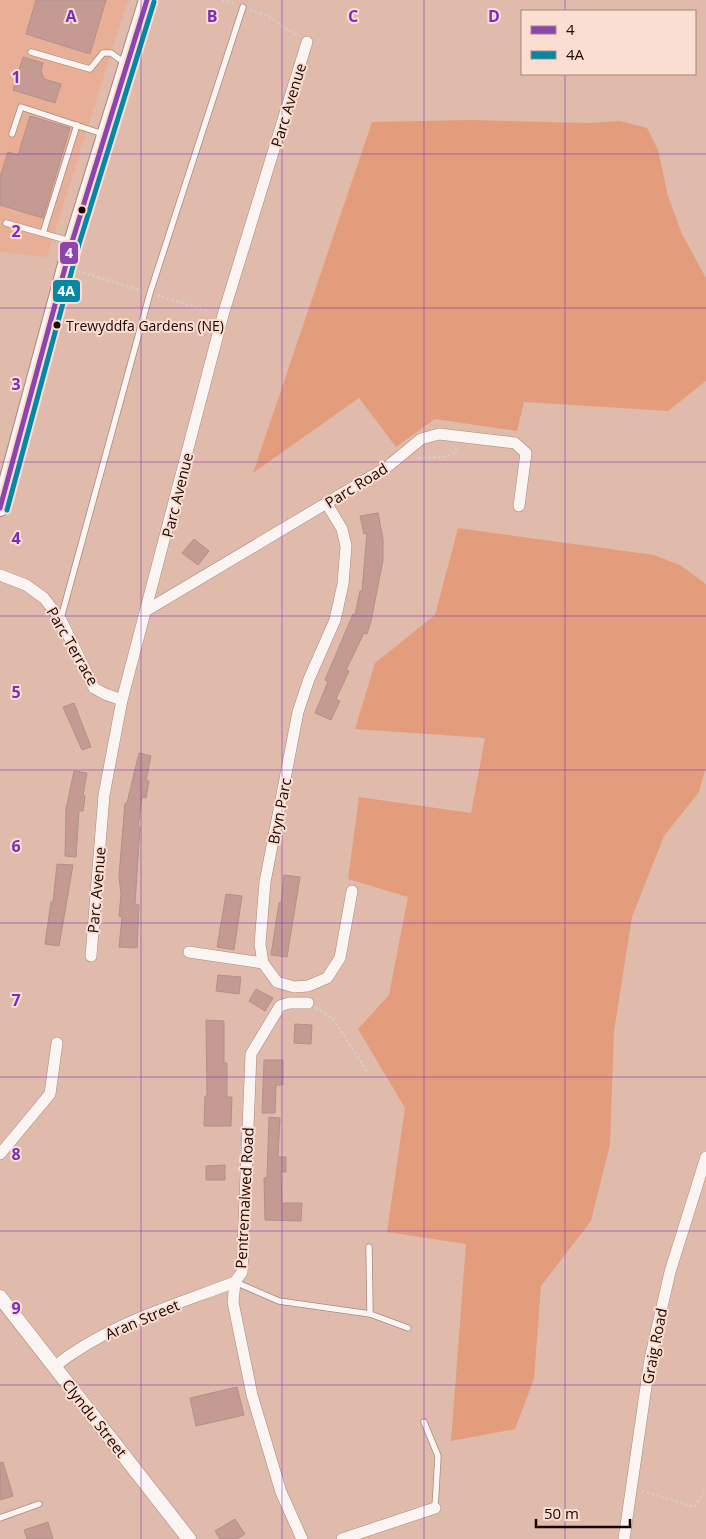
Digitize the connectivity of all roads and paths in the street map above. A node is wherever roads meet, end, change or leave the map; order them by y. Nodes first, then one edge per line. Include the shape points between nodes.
1 (147, 0) edge
2 (222, 0) edge
3 (242, 7) junction
4 (307, 42) joint
5 (31, 52) dead end
6 (127, 64) junction
7 (77, 125) junction
8 (12, 134) dead end
9 (105, 134) junction
10 (6, 223) dead end
11 (43, 233) junction
12 (72, 242) junction
13 (65, 267) junction
14 (133, 288) dead end
15 (150, 293) junction
16 (204, 310) dead end
17 (454, 436) junction
18 (417, 458) dead end
19 (327, 504) junction
20 (519, 506) dead end
21 (0, 508) edge
22 (0, 574) edge
23 (147, 610) junction
24 (61, 620) junction
25 (122, 700) junction
26 (352, 891) dead end
27 (189, 952) dead end
28 (91, 956) dead end
29 (263, 963) junction
30 (308, 1004) joint
31 (56, 1044) dead end
32 (368, 1073) dead end
33 (0, 1154) edge
34 (706, 1157) edge
35 (369, 1248) dead end
36 (235, 1282) junction
37 (0, 1297) edge
38 (370, 1314) junction
39 (408, 1328) dead end
40 (55, 1366) junction
41 (424, 1422) dead end
42 (633, 1489) junction
43 (706, 1490) edge
44 (39, 1504) dead end
45 (435, 1508) joint
46 (0, 1518) edge
47 (189, 1539) edge
48 (302, 1539) edge
49 (342, 1539) edge
50 (624, 1539) edge

1 - 6 main road
2 - 3 path
3 - 4 path via 266,15
3 - 15 lane
4 - 23 street, Parc Avenue via 223,315
5 - 6 lane via 90,69 103,52
6 - 9 main road
7 - 8 lane via 21,107
7 - 9 lane
7 - 11 lane
9 - 12 main road
10 - 11 lane
11 - 12 lane
12 - 13 main road
13 - 14 path
13 - 21 main road
15 - 16 path
15 - 24 lane
17 - 18 path via 455,453 446,457
17 - 19 street, Parc Road via 440,434 421,439 387,467
17 - 20 street, Parc Road via 515,443 526,453
19 - 23 street, Parc Road
19 - 29 street, Bryn Parc via 342,529 346,546 344,584 335,620 298,712 265,882 260,944
22 - 24 street, Parc Terrace via 38,594
23 - 25 street, Parc Avenue
24 - 25 street, Parc Terrace via 94,688
25 - 28 street, Parc Avenue via 104,795
26 - 29 street via 340,958 327,978 294,988 277,982
27 - 29 street
30 - 32 path via 333,1019
30 - 36 street, Pentremalwed Road via 280,1006 250,1054 242,1272
31 - 33 street via 50,1094
34 - 42 street, Graig Road via 684,1223 653,1344
35 - 38 lane
36 - 38 lane via 279,1301
36 - 40 street, Aran Street via 120,1325
36 - 48 street, Pentremalwed Road via 233,1302 252,1395 281,1492
37 - 40 street, Clyndu Street
38 - 39 lane
40 - 47 street, Clyndu Street
41 - 45 lane via 438,1456
42 - 43 path via 694,1507
42 - 50 street, Graig Road
44 - 46 lane
45 - 49 street

